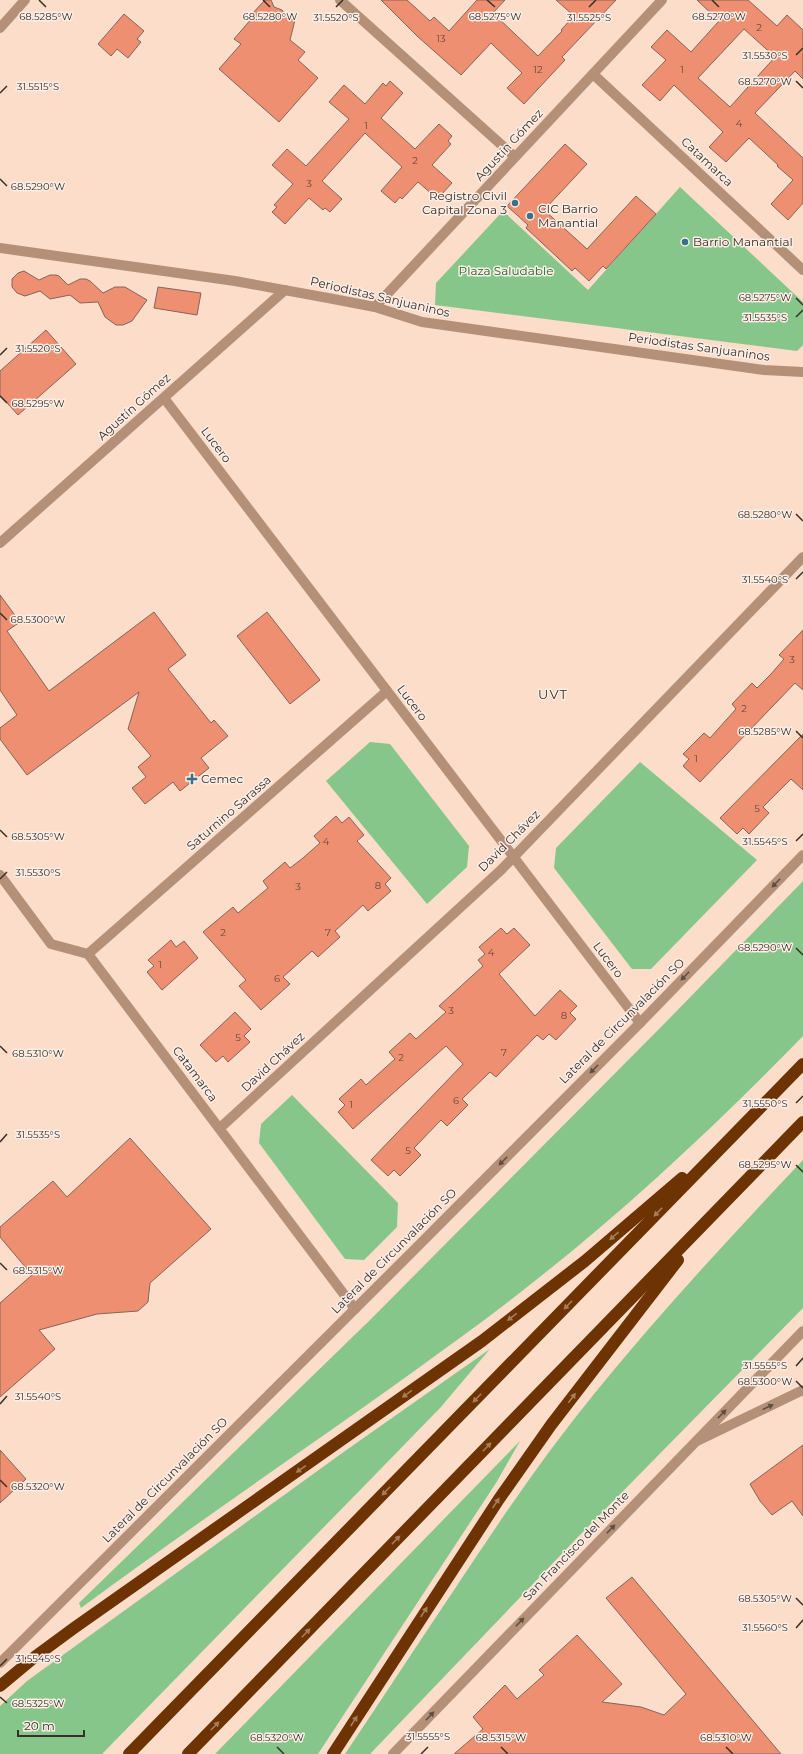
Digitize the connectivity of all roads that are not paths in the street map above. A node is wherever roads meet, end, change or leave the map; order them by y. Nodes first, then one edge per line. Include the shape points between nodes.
1 (24, 0) edge
2 (340, 0) edge
3 (662, 0) edge
4 (0, 28) edge
5 (593, 74) junction
6 (515, 157) junction
7 (0, 248) edge
8 (803, 270) edge
9 (285, 290) junction
10 (375, 307) junction
11 (803, 372) edge
12 (164, 398) junction
13 (0, 543) edge
14 (803, 557) edge
15 (387, 691) junction
16 (803, 855) edge
17 (513, 857) junction
18 (0, 875) edge
19 (88, 954) junction
20 (640, 1023) junction
21 (803, 1064) edge
22 (803, 1122) edge
23 (220, 1128) junction
24 (740, 1129) junction
25 (713, 1214) junction
26 (355, 1309) junction
27 (803, 1331) edge
28 (803, 1390) edge
29 (695, 1442) junction
30 (0, 1663) edge
31 (0, 1686) edge
32 (129, 1754) edge
33 (188, 1754) edge
34 (333, 1754) edge
35 (393, 1754) edge

1 - 4 street
2 - 6 street
3 - 5 street, Agustín Gómez
5 - 6 street, Agustín Gómez
5 - 8 street, Catamarca
6 - 10 street, Agustín Gómez
7 - 9 street, Periodistas Sanjuaninos
9 - 10 street, Periodistas Sanjuaninos
9 - 12 street, Agustín Gómez
10 - 11 street, Periodistas Sanjuaninos via 422,322 756,368
12 - 13 street, Agustín Gómez
12 - 15 street, Lucero
14 - 17 street, David Chávez
15 - 17 street, Lucero
15 - 19 street, Saturnino Sarassa
16 -> 20 street, Lateral de Circunvalación SO
17 - 20 street, Lucero
17 - 23 street, David Chávez
18 - 19 street via 51,944
19 - 23 street, Catamarca
20 -> 26 street, Lateral de Circunvalación SO
21 - 24 highway
22 - 25 highway
23 - 26 street, Catamarca
24 -> 31 highway via 585,1261 482,1341 74,1628
24 -> 32 highway
33 -> 25 highway
34 -> 25 highway via 503,1493 564,1408
26 - 30 street, Lateral de Circunvalación SO
29 -> 27 street
29 -> 28 street, San Francisco del Monte
35 -> 29 street, San Francisco del Monte

